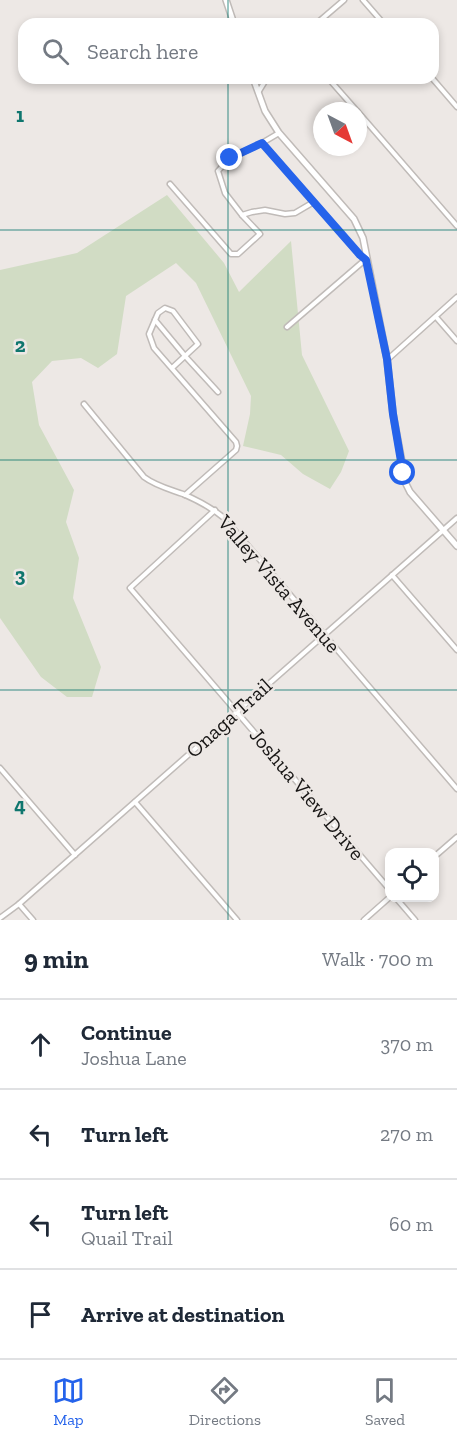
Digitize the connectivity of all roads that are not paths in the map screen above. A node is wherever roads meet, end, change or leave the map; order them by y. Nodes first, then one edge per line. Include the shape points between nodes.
1 (226, 0) edge
2 (344, 0) edge
3 (363, 0) edge
4 (232, 18) edge
5 (323, 18) edge
6 (379, 18) edge
7 (256, 84) edge
8 (263, 84) edge
9 (333, 84) edge
10 (437, 84) edge
11 (259, 91) junction
12 (348, 102) edge
13 (457, 107) edge
14 (367, 123) edge
15 (279, 133) junction
16 (262, 143) junction
17 (170, 184) dead end
18 (312, 203) junction
19 (242, 215) junction
20 (457, 226) edge
21 (366, 260) junction
22 (457, 297) edge
23 (436, 317) junction
24 (155, 320) junction
25 (287, 327) dead end
26 (457, 341) edge
27 (185, 356) junction
28 (387, 360) junction
29 (172, 368) junction
30 (218, 392) dead end
31 (84, 404) dead end
32 (185, 495) junction
33 (215, 510) junction
34 (457, 518) edge
35 (443, 530) junction
36 (457, 546) edge
37 (392, 575) junction
38 (324, 634) junction
39 (457, 650) edge
40 (237, 711) junction
41 (0, 768) edge
42 (457, 789) edge
43 (135, 802) junction
44 (457, 837) edge
45 (439, 853) edge
46 (75, 855) junction
47 (385, 884) edge
48 (385, 901) edge
49 (400, 902) edge
50 (19, 904) junction
51 (0, 918) edge
52 (33, 920) edge
53 (237, 920) edge
54 (364, 920) edge
55 (416, 920) edge

1 - 4 main road
2 - 5 street
3 - 6 street
7 - 11 main road
8 - 11 street
9 - 12 street
10 - 13 street
11 - 15 main road via 265,111
14 - 20 street
15 - 16 street
15 - 21 main road via 354,219 363,238
16 - 18 street
16 - 19 street via 230,158 218,171 225,193
17 - 19 street via 231,254 238,254 260,234
18 - 19 street via 295,213 266,210
18 - 21 street
21 - 25 street
21 - 28 main road
22 - 23 street
23 - 26 street
23 - 28 street
24 - 27 street
24 - 27 street via 165,308 173,311 198,344
24 - 29 street via 149,334 154,348
27 - 29 street
27 - 30 street
28 - 35 main road via 406,484
29 - 32 street via 237,446
31 - 32 street, Valley Vista Avenue via 144,477
32 - 33 street, Valley Vista Avenue
33 - 38 street, Valley Vista Avenue
33 - 40 street, Joshua View Drive via 130,588
34 - 35 street, Onaga Trail
35 - 36 main road
35 - 37 street, Onaga Trail
37 - 38 street, Onaga Trail
37 - 39 street
38 - 40 street, Onaga Trail
38 - 42 street, Valley Vista Avenue
40 - 43 street, Onaga Trail
40 - 47 street, Joshua View Drive
41 - 46 street
43 - 46 street, Onaga Trail
43 - 53 street
44 - 45 street
46 - 50 street, Onaga Trail
48 - 54 street
49 - 55 street
50 - 51 street, Onaga Trail
50 - 52 street

